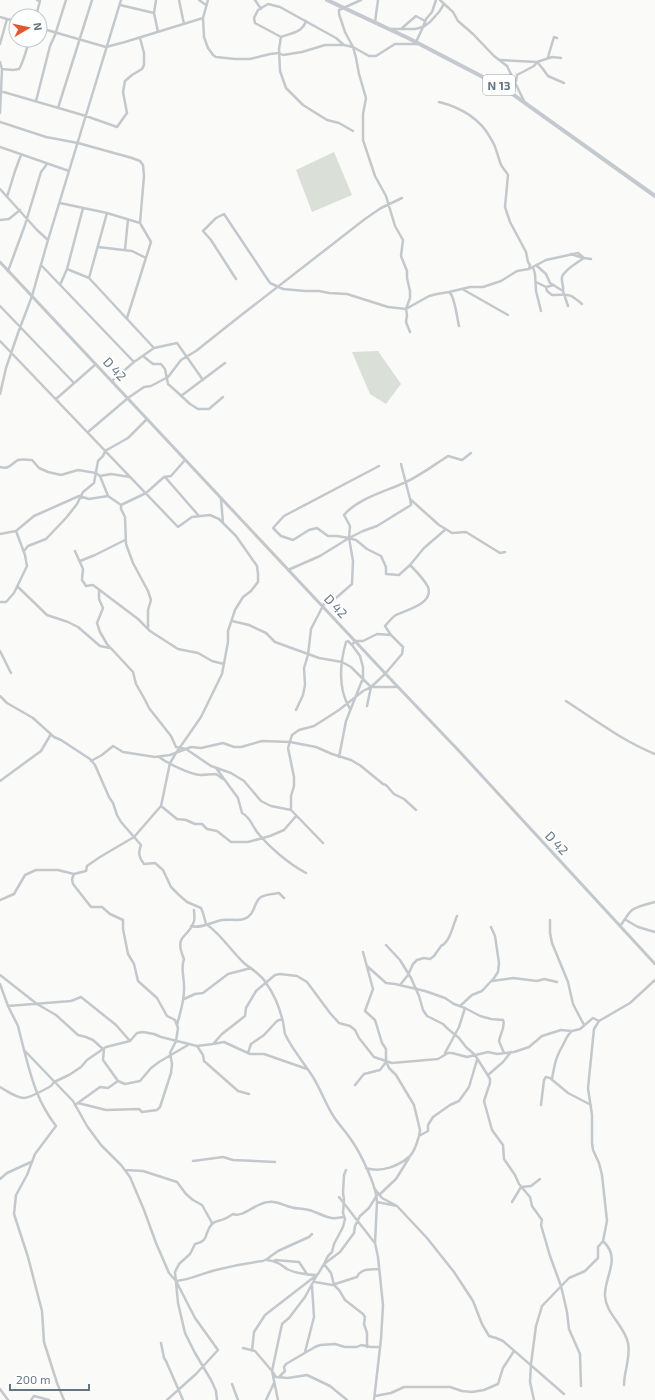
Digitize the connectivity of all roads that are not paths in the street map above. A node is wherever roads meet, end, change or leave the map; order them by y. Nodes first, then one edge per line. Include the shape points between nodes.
1 (66, 0) edge
2 (92, 0) edge
3 (121, 0) edge
4 (156, 0) edge
5 (179, 0) edge
6 (199, 0) edge
7 (208, 0) edge
8 (255, 0) edge
9 (327, 0) edge
10 (361, 0) edge
11 (378, 0) edge
12 (436, 0) edge
13 (440, 0) edge
14 (356, 1) edge
15 (444, 4) junction
16 (120, 5) junction
17 (206, 5) junction
18 (344, 8) junction
19 (261, 9) junction
20 (154, 13) junction
21 (0, 17) edge
22 (203, 18) junction
23 (7, 19) joint
24 (306, 21) junction
25 (425, 21) junction
26 (374, 22) junction
27 (184, 24) junction
28 (423, 27) junction
29 (390, 29) junction
30 (401, 29) junction
31 (48, 30) edge
32 (158, 32) junction
33 (56, 33) junction
34 (281, 37) junction
35 (140, 38) junction
36 (557, 38) dead end
37 (80, 39) junction
38 (418, 43) junction
39 (0, 44) edge
40 (344, 45) junction
41 (106, 47) junction
42 (352, 47) junction
43 (27, 48) edge
44 (279, 53) junction
45 (496, 58) junction
46 (548, 58) junction
47 (562, 58) dead end
48 (0, 62) edge
49 (537, 62) junction
50 (2, 69) junction
51 (516, 82) junction
52 (564, 83) dead end
53 (0, 91) edge
54 (36, 101) junction
55 (439, 102) dead end
56 (525, 102) junction
57 (58, 108) junction
58 (0, 113) edge
59 (86, 116) junction
60 (0, 122) edge
61 (353, 131) dead end
62 (78, 143) junction
63 (0, 147) edge
64 (21, 155) junction
65 (47, 164) junction
66 (69, 171) junction
67 (0, 190) edge
68 (655, 196) edge
69 (8, 197) junction
70 (402, 198) dead end
71 (60, 203) junction
72 (83, 208) junction
73 (20, 210) junction
74 (107, 213) junction
75 (27, 218) junction
76 (128, 219) junction
77 (0, 220) edge
78 (140, 223) junction
79 (48, 240) junction
80 (98, 247) junction
81 (125, 250) junction
82 (146, 258) junction
83 (584, 258) junction
84 (591, 259) dead end
85 (0, 262) edge
86 (41, 265) junction
87 (534, 266) junction
88 (529, 269) junction
89 (67, 270) junction
90 (8, 271) junction
91 (89, 278) junction
92 (236, 279) dead end
93 (536, 282) junction
94 (60, 285) junction
95 (546, 286) junction
96 (554, 286) junction
97 (279, 287) junction
98 (464, 290) junction
99 (449, 292) junction
100 (563, 292) junction
101 (32, 296) junction
102 (582, 304) dead end
103 (0, 306) edge
104 (568, 306) dead end
105 (406, 309) junction
106 (541, 311) dead end
107 (508, 315) dead end
108 (127, 318) junction
109 (459, 326) dead end
110 (20, 327) junction
111 (410, 332) dead end
112 (0, 341) edge
113 (154, 348) junction
114 (11, 353) junction
115 (143, 356) junction
116 (134, 362) junction
117 (225, 363) dead end
118 (97, 364) junction
119 (168, 377) junction
120 (203, 380) junction
121 (1, 381) edge
122 (112, 382) junction
123 (74, 383) junction
124 (0, 394) edge
125 (181, 396) junction
126 (223, 397) dead end
127 (128, 398) junction
128 (56, 399) junction
129 (147, 419) junction
130 (88, 432) junction
131 (105, 451) junction
132 (471, 453) dead end
133 (185, 460) junction
134 (401, 464) dead end
135 (379, 466) dead end
136 (0, 468) edge
137 (96, 473) junction
138 (100, 476) junction
139 (130, 477) junction
140 (164, 477) junction
141 (406, 482) junction
142 (146, 493) junction
143 (81, 496) junction
144 (108, 496) junction
145 (221, 498) junction
146 (410, 499) junction
147 (121, 504) junction
148 (199, 516) junction
149 (223, 524) junction
150 (446, 529) junction
151 (16, 531) junction
152 (0, 534) edge
153 (350, 538) junction
154 (125, 540) junction
155 (24, 551) junction
156 (75, 551) dead end
157 (505, 552) dead end
158 (80, 561) junction
159 (410, 565) junction
160 (288, 570) junction
161 (17, 586) junction
162 (99, 590) junction
163 (0, 602) edge
164 (322, 606) junction
165 (232, 621) junction
166 (148, 629) junction
167 (391, 635) junction
168 (355, 641) junction
169 (352, 645) junction
170 (111, 648) junction
171 (0, 651) edge
172 (308, 654) junction
173 (342, 662) junction
174 (224, 664) junction
175 (12, 673) dead end
176 (385, 674) junction
177 (363, 678) junction
178 (371, 687) junction
179 (398, 687) junction
180 (0, 696) edge
181 (355, 698) junction
182 (566, 701) dead end
183 (347, 704) junction
184 (367, 706) dead end
185 (350, 709) junction
186 (296, 710) dead end
187 (51, 734) junction
188 (290, 742) junction
189 (180, 747) junction
190 (186, 749) junction
191 (176, 752) junction
192 (655, 754) edge
193 (158, 756) junction
194 (339, 757) junction
195 (91, 761) junction
196 (170, 763) junction
197 (216, 768) junction
198 (0, 781) edge
199 (226, 781) junction
200 (161, 806) junction
201 (291, 810) junction
202 (416, 810) dead end
203 (296, 816) junction
204 (134, 837) junction
205 (263, 838) junction
206 (323, 843) dead end
207 (306, 873) dead end
208 (74, 874) junction
209 (284, 898) dead end
210 (0, 900) edge
211 (655, 902) edge
212 (194, 910) dead end
213 (457, 916) dead end
214 (550, 920) dead end
215 (626, 920) junction
216 (206, 924) junction
217 (191, 926) junction
218 (620, 926) junction
219 (491, 927) dead end
220 (655, 932) edge
221 (386, 945) dead end
222 (363, 952) dead end
223 (655, 964) edge
224 (367, 966) junction
225 (251, 968) junction
226 (0, 975) edge
227 (408, 975) junction
228 (655, 980) edge
229 (491, 981) junction
230 (266, 982) junction
231 (557, 982) dead end
232 (0, 984) edge
233 (400, 985) junction
234 (415, 988) junction
235 (183, 999) junction
236 (37, 1004) junction
237 (8, 1006) junction
238 (460, 1006) junction
239 (465, 1008) junction
240 (282, 1019) junction
241 (599, 1020) junction
242 (177, 1025) junction
243 (584, 1025) junction
244 (573, 1031) junction
245 (455, 1034) junction
246 (130, 1041) junction
247 (176, 1041) junction
248 (213, 1044) junction
249 (189, 1045) junction
250 (197, 1046) junction
251 (104, 1048) junction
252 (24, 1050) junction
253 (504, 1052) junction
254 (511, 1052) junction
255 (248, 1053) junction
256 (445, 1054) junction
257 (475, 1055) junction
258 (171, 1056) junction
259 (477, 1059) junction
260 (386, 1062) junction
261 (307, 1069) junction
262 (488, 1075) junction
263 (552, 1079) junction
264 (118, 1081) junction
265 (54, 1082) junction
266 (355, 1085) dead end
267 (0, 1087) edge
268 (36, 1093) junction
269 (249, 1094) dead end
270 (78, 1103) junction
271 (75, 1105) junction
272 (541, 1105) dead end
273 (591, 1105) junction
274 (420, 1136) junction
275 (410, 1155) junction
276 (193, 1161) dead end
277 (32, 1162) junction
278 (276, 1162) dead end
279 (366, 1168) junction
280 (125, 1170) junction
281 (346, 1170) dead end
282 (0, 1179) edge
283 (540, 1179) dead end
284 (521, 1187) junction
285 (378, 1195) junction
286 (339, 1197) dead end
287 (377, 1202) junction
288 (512, 1202) dead end
289 (344, 1203) junction
290 (397, 1206) junction
291 (344, 1217) junction
292 (357, 1221) junction
293 (212, 1224) junction
294 (312, 1234) dead end
295 (603, 1241) junction
296 (375, 1243) junction
297 (264, 1260) junction
298 (271, 1261) junction
299 (324, 1264) junction
300 (378, 1269) junction
301 (307, 1274) junction
302 (317, 1275) junction
303 (176, 1281) junction
304 (315, 1282) junction
305 (334, 1285) junction
306 (312, 1286) junction
307 (561, 1286) junction
308 (161, 1343) dead end
309 (367, 1347) junction
310 (380, 1347) junction
311 (242, 1348) dead end
312 (252, 1351) junction
313 (514, 1351) junction
314 (305, 1352) junction
315 (204, 1366) junction
316 (532, 1366) junction
317 (272, 1371) junction
318 (278, 1377) junction
319 (274, 1382) junction
320 (232, 1384) dead end
321 (581, 1386) dead end
322 (624, 1386) dead end
323 (0, 1389) edge
324 (178, 1390) junction
325 (564, 1394) dead end
326 (5, 1395) junction
327 (0, 1396) edge
328 (375, 1396) junction
329 (8, 1400) edge
330 (31, 1400) edge
331 (49, 1400) edge
332 (64, 1400) edge
333 (167, 1400) edge
334 (183, 1400) edge
335 (217, 1400) edge
336 (238, 1400) edge
337 (266, 1400) edge
338 (278, 1400) edge
339 (347, 1400) edge
340 (374, 1400) edge
341 (534, 1400) edge

1 - 33 street
2 - 37 street
3 - 16 street
4 - 20 street
5 - 27 street
6 - 17 street
7 - 17 street
8 - 19 street
9 - 18 main road, N 13
10 - 14 street
11 - 26 street
12 - 25 street via 432,12
13 - 15 street
14 - 18 street
15 - 28 street via 440,12
15 - 45 street
16 - 20 street
16 - 41 street
17 - 22 street
18 - 26 main road, N 13
18 - 42 street via 339,10 339,14
19 - 24 street via 268,4 280,7
19 - 34 street via 254,18 255,24
20 - 32 street
21 - 23 street
22 - 27 street
22 - 44 street via 204,37 208,48 216,57 250,59
23 - 39 street
24 - 34 street via 298,32
24 - 40 street
25 - 28 street
25 - 30 street via 416,16
26 - 29 main road, N 13
27 - 32 street
28 - 30 street
28 - 38 street
29 - 30 street
29 - 38 main road, N 13
31 - 33 street
32 - 35 street
33 - 37 street
33 - 54 street via 50,46
34 - 44 street
35 - 41 street
35 - 59 street via 144,65 125,81 123,92 127,113 122,122 117,128
36 - 46 street via 554,36
37 - 41 street
37 - 57 street
38 - 42 street via 395,44 376,56 369,56
38 - 56 main road, N 13 via 492,81
40 - 42 street
40 - 44 street via 325,45 283,55
41 - 59 street
42 - 105 street via 366,98 363,140 375,176 386,196 395,226 403,240 401,256 407,271 410,291
43 - 50 street via 18,69
44 - 61 street via 280,71 286,88 303,105 327,120
45 - 49 street via 505,61
45 - 51 street via 507,66
46 - 47 street
46 - 49 street
48 - 50 street
49 - 51 street via 517,75
49 - 52 street via 548,76
50 - 53 street
51 - 56 street
53 - 54 street
53 - 58 street
54 - 57 street
55 - 88 street via 468,114 481,124 491,138 500,164 508,175 505,207 526,252
56 - 68 main road, N 13
57 - 59 street
59 - 62 street
60 - 62 street
62 - 66 street
62 - 78 street via 140,161 144,176
63 - 64 street
64 - 65 street
64 - 69 street
65 - 66 street
65 - 75 street via 41,172
66 - 71 street
67 - 69 street
69 - 73 street
70 - 97 street via 365,219
71 - 72 street
71 - 79 street
72 - 74 street
72 - 89 street
73 - 75 street
73 - 77 street via 9,219
74 - 76 street
74 - 80 street
75 - 79 street
75 - 90 street
76 - 78 street
76 - 81 street
78 - 82 street via 151,242
79 - 86 street
80 - 81 street
80 - 91 street
81 - 82 street
82 - 108 street
83 - 84 street
83 - 87 street via 578,253 570,254
83 - 100 street via 564,274
85 - 90 street, D 42 / D 42
86 - 94 street
86 - 101 street
87 - 88 street
87 - 93 street
87 - 96 street via 546,274
88 - 98 street via 517,271 488,286
89 - 91 street
89 - 94 street
90 - 101 street, D 42 / D 42
91 - 108 street
92 - 97 street via 211,240 202,231 224,214 270,283
93 - 95 street
93 - 106 street
94 - 116 street
95 - 96 street
95 - 100 street via 552,295
96 - 100 street
97 - 105 street via 347,294 378,305
97 - 119 street via 181,360
98 - 99 street
98 - 107 street
99 - 105 street via 429,296
99 - 109 street via 453,296
100 - 102 street
100 - 104 street
101 - 110 street
101 - 118 street, D 42 / D 42
103 - 110 street
105 - 111 street via 406,324
108 - 113 street
110 - 114 street
110 - 123 street
112 - 114 street
113 - 115 street
113 - 120 street via 177,343
114 - 121 street
114 - 128 street
115 - 116 street
115 - 119 street via 153,364 161,364
116 - 122 street
117 - 120 street
118 - 122 street, D 42 / D 42
118 - 123 street
119 - 125 street via 168,384
119 - 127 street via 144,387
120 - 125 street
121 - 124 street
122 - 127 street, D 42 / D 42
123 - 128 street
125 - 126 street via 198,409 209,409
127 - 129 street, D 42 / D 42
127 - 130 street
128 - 130 street
129 - 131 street via 128,438
129 - 133 street, D 42 / D 42
130 - 131 street
131 - 137 street via 98,461
131 - 139 street
132 - 141 street via 462,460 448,456
133 - 140 street via 171,476
133 - 145 street, D 42 / D 42
134 - 141 street
135 - 153 street via 284,516 273,528 281,536 294,540 317,528 328,536
136 - 137 street via 10,467 17,460 32,460 39,468 61,475 78,470
137 - 138 street
137 - 143 street via 94,483
138 - 139 street via 111,474
138 - 144 street
139 - 142 street
140 - 142 street
140 - 148 street
141 - 146 street
141 - 153 street via 348,509 344,515 350,526
142 - 147 street
142 - 148 street via 178,527 192,517
143 - 144 street via 89,499
143 - 151 street via 34,516
143 - 155 street via 66,518 46,539 28,546
144 - 147 street
145 - 149 street
145 - 160 street, D 42 / D 42
146 - 150 street
146 - 153 street via 411,505 377,526
147 - 154 street via 125,517
148 - 149 street via 210,515
149 - 165 street via 236,536 257,566 258,574 258,582 243,597
150 - 157 street via 452,533 466,532 500,552
150 - 159 street via 424,548
151 - 152 street
151 - 155 street
153 - 159 street via 382,556 386,574 399,575
153 - 160 street via 320,556
153 - 164 street via 352,584 336,598 326,600
154 - 158 street
154 - 166 street via 151,600
155 - 161 street via 27,566
156 - 158 street
158 - 162 street via 83,569 82,580 86,586 94,585
159 - 167 street via 428,587 428,595 426,600 406,612 394,615 385,626
160 - 164 street, D 42 / D 42
161 - 163 street via 6,602
161 - 170 street via 47,615 78,627 100,646
162 - 166 street
162 - 170 street via 103,608 97,623
164 - 168 street, D 42 / D 42
164 - 172 street via 311,628
165 - 172 street via 266,633 275,642
165 - 174 street via 228,631
166 - 174 street via 178,649 198,653
167 - 168 street via 377,634 363,641
167 - 176 street via 402,647 402,654
168 - 169 street
168 - 176 street, D 42 / D 42
169 - 173 street via 346,642
169 - 177 street via 360,656
170 - 189 street via 133,672 136,684 149,708 171,736 176,747
171 - 175 street
172 - 173 street
172 - 186 street via 304,668 303,695
173 - 177 street
173 - 183 street via 341,681
174 - 189 street via 217,687 201,717
176 - 178 street
176 - 179 street, D 42 / D 42
177 - 178 street
177 - 181 street
178 - 179 street
178 - 181 street
178 - 184 street
179 - 218 street, D 42 / D 42
180 - 187 street via 33,718
181 - 183 street
181 - 185 street
182 - 192 street via 608,730
183 - 185 street
183 - 188 street via 314,726 299,730 292,735
185 - 194 street
187 - 195 street
187 - 198 street via 41,751
188 - 190 street via 262,741 241,747 224,743
188 - 194 street via 316,747
188 - 201 street via 288,748 294,777
189 - 190 street
189 - 191 street
190 - 191 street
190 - 197 street
191 - 193 street
191 - 196 street
193 - 195 street via 123,752 113,746
193 - 196 street
194 - 202 street via 361,766
195 - 204 street via 114,803 117,815
196 - 199 street via 199,775 216,774
196 - 200 street
197 - 199 street
197 - 201 street via 244,781 261,801
199 - 205 street via 238,798 242,813 248,816
200 - 204 street
200 - 205 street via 177,819 202,824 231,842 248,842
201 - 203 street
203 - 205 street via 284,830
203 - 206 street
204 - 208 street via 87,866 86,871
204 - 216 street via 141,845 139,855 144,864 155,863 163,870 175,891 187,902 201,908
205 - 207 street via 277,853
208 - 210 street via 58,870 36,870 25,875 14,894
208 - 242 street via 73,884 91,907 102,907 123,920 128,954 134,964 138,981 157,998 167,1016 175,1020
209 - 216 street via 279,893 263,896 256,902 253,912 243,919
211 - 215 street via 631,910
212 - 217 street via 194,921
213 - 227 street via 450,936 444,944 430,959 417,960
214 - 243 street via 552,943 568,982 573,1004
215 - 218 street
215 - 220 street
216 - 217 street via 197,928
216 - 225 street
217 - 235 street via 182,936 180,944 184,959 181,966 184,979
218 - 223 street, D 42 / D 42
219 - 229 street via 495,936 499,968
221 - 227 street via 400,960
222 - 224 street
224 - 233 street via 386,983
224 - 260 street via 373,989 365,1011 375,1020 386,1049
225 - 230 street
225 - 235 street via 228,974 203,993
226 - 236 street
227 - 233 street
227 - 234 street
228 - 241 street via 630,1003
229 - 231 street via 513,978
229 - 238 street via 482,991 472,995
230 - 240 street
230 - 248 street via 256,991 246,1008 245,1016
230 - 260 street via 280,974 297,976 307,982 333,1017 339,1023 355,1030 374,1057
232 - 237 street
233 - 234 street
234 - 238 street
234 - 245 street via 427,1016
235 - 242 street
236 - 237 street
236 - 246 street via 71,1001 81,997 116,1025
236 - 251 street via 56,1015 78,1035 93,1040
237 - 252 street via 18,1026
238 - 239 street
239 - 245 street
239 - 253 street via 480,1016 503,1020 504,1027 499,1041
240 - 255 street via 276,1021 264,1035 251,1044
240 - 261 street via 285,1033
241 - 243 street via 593,1018
241 - 273 street via 594,1029 588,1079
242 - 247 street
243 - 244 street
244 - 254 street via 556,1031 542,1036 523,1050
244 - 263 street via 566,1037 557,1054
245 - 256 street
245 - 257 street
246 - 247 street via 137,1033 143,1032
246 - 251 street
247 - 249 street
247 - 258 street
248 - 250 street
248 - 255 street via 224,1042
249 - 250 street
249 - 258 street
250 - 269 street via 204,1061 238,1091
251 - 264 street via 103,1060
251 - 265 street via 81,1067
252 - 265 street
252 - 268 street
253 - 254 street
253 - 257 street
254 - 262 street
255 - 261 street via 264,1054
256 - 257 street via 468,1057
256 - 260 street via 438,1059
257 - 259 street
258 - 264 street via 151,1068 140,1081 125,1084
258 - 270 street via 171,1073 157,1110 106,1110
259 - 262 street
259 - 274 street via 469,1088 459,1101 433,1117 428,1125 428,1131
260 - 266 street via 380,1070 364,1074
260 - 274 street via 414,1105
261 - 279 street via 328,1109 352,1141
262 - 284 street via 490,1083 484,1101 492,1130 503,1145 504,1159
263 - 272 street via 545,1078
263 - 273 street via 568,1093
264 - 270 street via 108,1088 100,1088
265 - 268 street
265 - 271 street
267 - 268 street via 24,1098
268 - 277 street via 56,1126
270 - 271 street
271 - 280 street via 101,1145
273 - 295 street via 593,1150 599,1163 605,1198 606,1221
274 - 275 street
275 - 279 street via 385,1169
275 - 285 street via 396,1179
276 - 278 street via 223,1157 233,1160
277 - 282 street via 7,1173
277 - 332 street via 16,1195 14,1214 42,1311 44,1342
279 - 285 street
280 - 293 street via 143,1171 177,1182 189,1197 202,1205
280 - 303 street via 169,1273
281 - 289 street
283 - 284 street via 531,1186
284 - 288 street
284 - 307 street via 530,1197 532,1206 542,1220 550,1256
285 - 287 street
285 - 290 street
285 - 292 street
286 - 289 street
287 - 290 street
287 - 296 street
289 - 291 street
289 - 292 street
290 - 313 street via 454,1272 467,1291 489,1336 503,1342
291 - 293 street via 333,1218 310,1210 270,1202 255,1206 242,1215 233,1214
291 - 299 street via 343,1227
292 - 296 street
292 - 299 street via 354,1233 340,1252
293 - 303 street via 203,1242 195,1244 190,1254 178,1264 175,1272
294 - 297 street
295 - 307 street via 598,1248 598,1258 585,1271 570,1277
295 - 322 street via 609,1246 612,1258 605,1291 606,1306 628,1342
296 - 300 street
297 - 298 street
297 - 303 street via 234,1265
298 - 301 street
298 - 301 street via 299,1262
299 - 302 street
299 - 305 street via 331,1273
300 - 305 street via 363,1270 357,1277
300 - 310 street via 383,1305
301 - 302 street
302 - 304 street
302 - 312 street via 265,1315 254,1332
303 - 315 street via 185,1334
303 - 315 street via 195,1318 218,1350
304 - 305 street
304 - 306 street
305 - 309 street via 345,1300 365,1317
306 - 314 street via 314,1317
306 - 317 street via 282,1324
307 - 316 street via 542,1306 536,1326
307 - 321 street via 569,1329 580,1354
308 - 324 street via 164,1358
309 - 310 street
309 - 314 street via 320,1345
310 - 328 street
311 - 312 street
312 - 317 street via 255,1350
313 - 316 street
313 - 328 street via 503,1368 498,1384 489,1389 472,1392 450,1387 404,1387
314 - 318 street via 286,1364 283,1369 285,1371
315 - 324 street
315 - 335 street via 216,1391
316 - 325 street
316 - 341 street via 530,1382
317 - 318 street
317 - 319 street
318 - 339 street via 307,1375 330,1386
319 - 337 street
319 - 338 street
320 - 336 street
323 - 326 street
324 - 333 street
324 - 334 street
326 - 327 street
326 - 329 street
328 - 340 street
330 - 331 street via 34,1396

